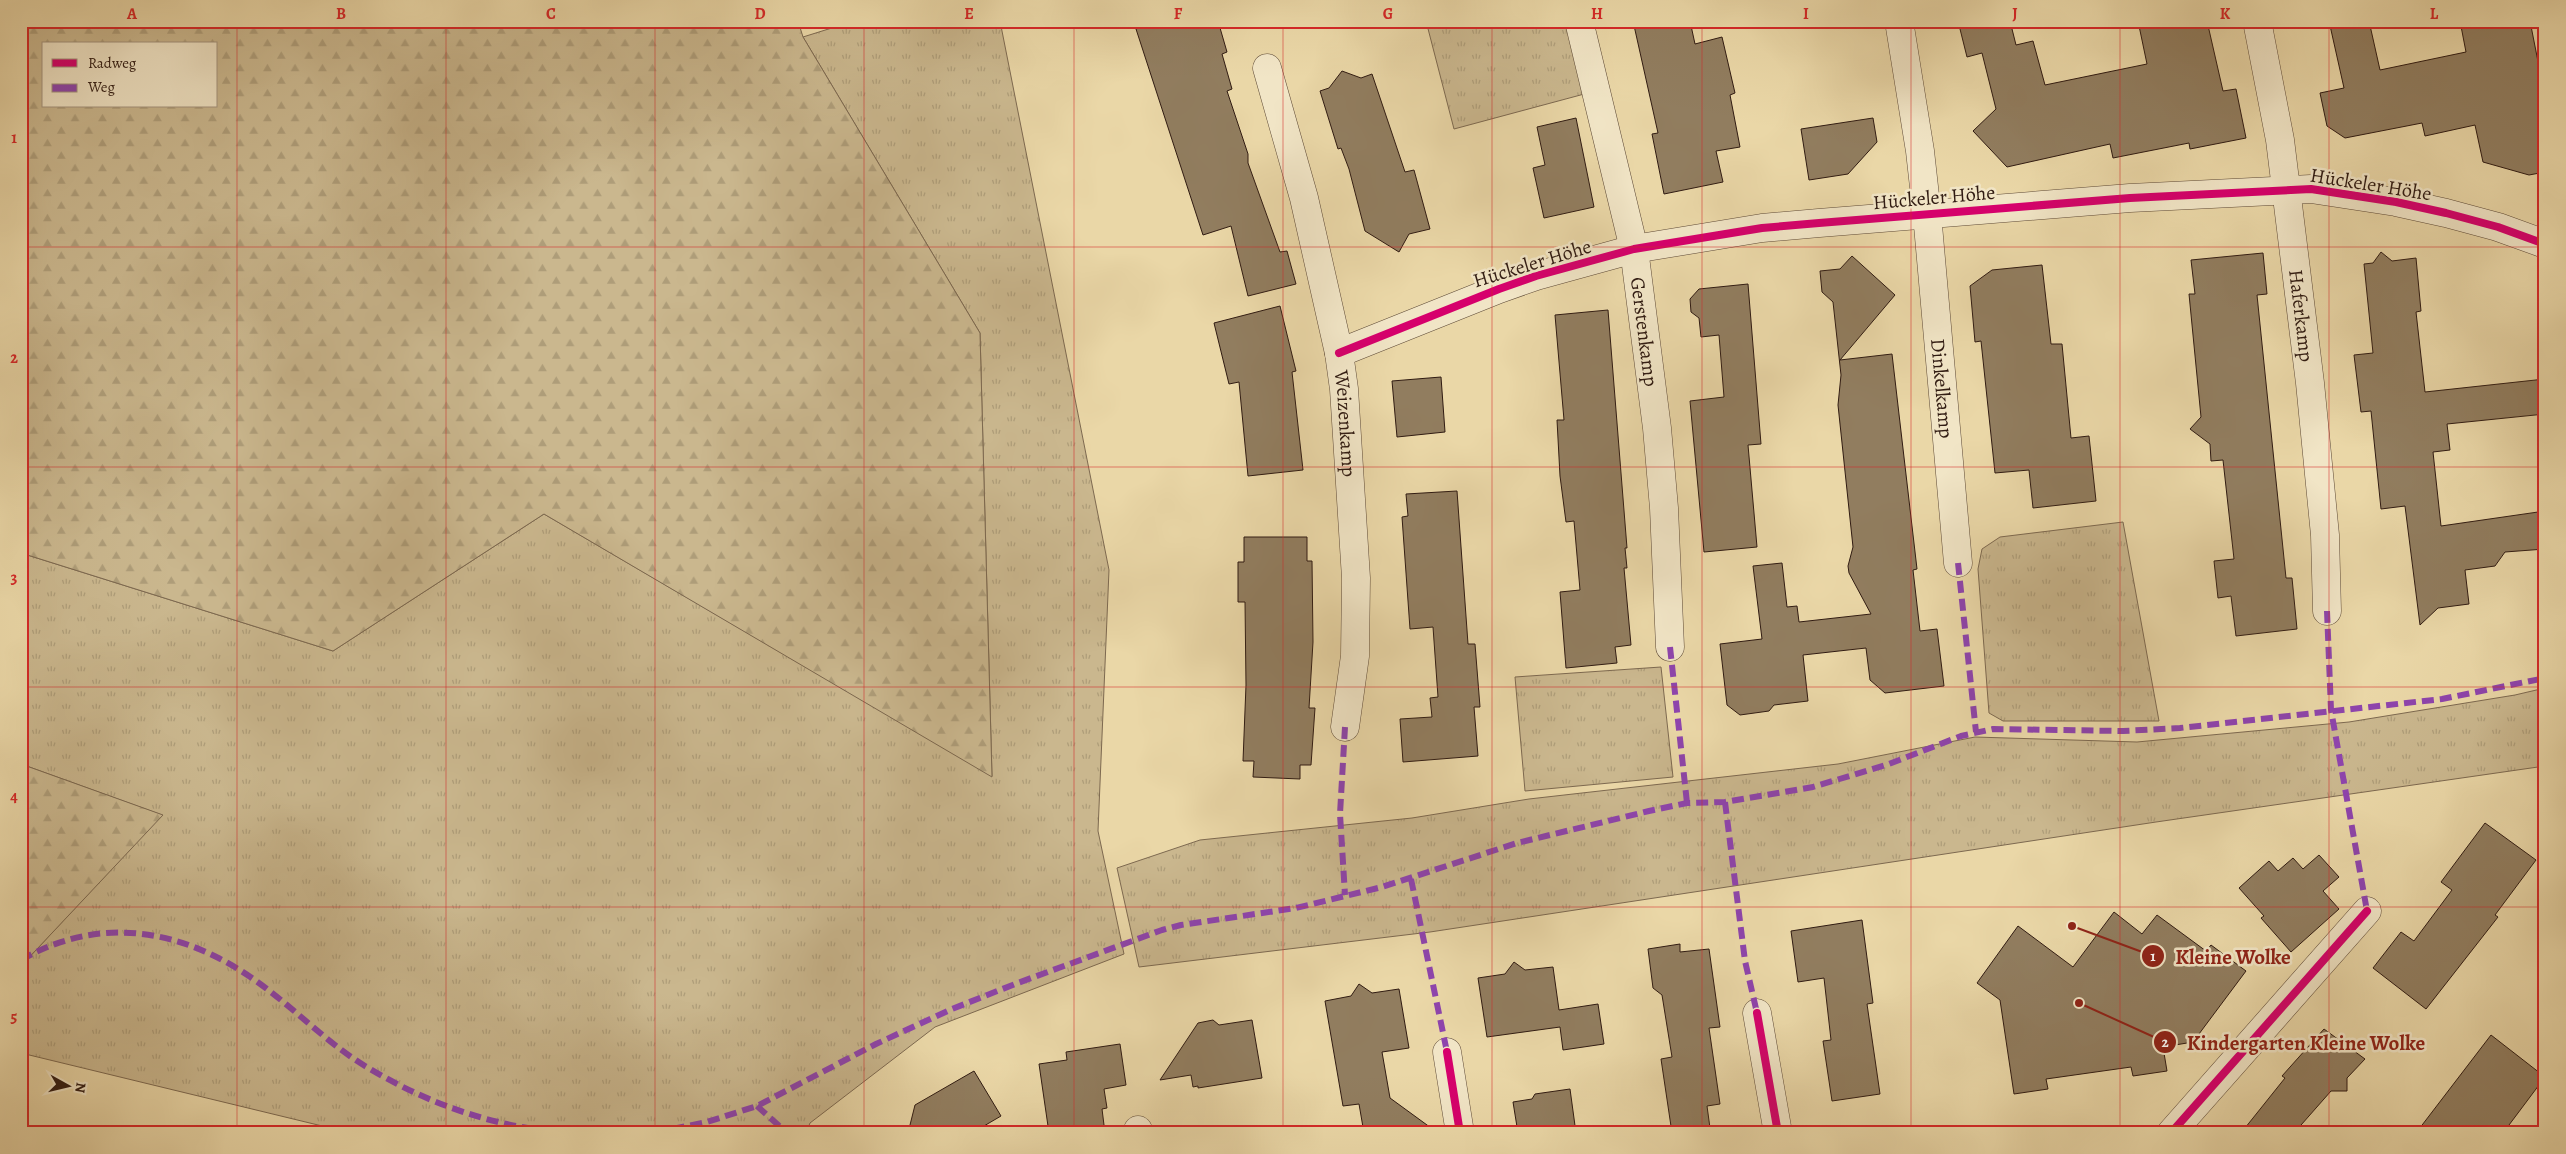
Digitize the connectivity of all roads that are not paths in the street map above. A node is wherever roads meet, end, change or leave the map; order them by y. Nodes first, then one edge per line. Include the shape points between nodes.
1 (1579, 21) edge
2 (1899, 21) edge
3 (2257, 21) edge
4 (1267, 68) dead end
5 (2286, 190) junction
6 (1928, 214) junction
7 (2545, 244) edge
8 (1634, 249) junction
9 (1339, 352) junction
10 (1958, 563) dead end
11 (2327, 610) dead end
12 (1670, 647) dead end
13 (1345, 727) dead end
14 (2367, 911) dead end
15 (1757, 1013) dead end
16 (1447, 1052) dead end
17 (1460, 1133) edge
18 (1778, 1133) edge
19 (2171, 1133) edge

1 - 8 street, Gerstenkamp
2 - 6 street, Hückeler Höhe
3 - 5 street, Haferkamp via 2280,140
4 - 9 street, Weizenkamp via 1304,198
5 - 6 street, Hückeler Höhe
5 - 7 street, Hückeler Höhe via 2340,192 2396,202 2489,225
5 - 11 street, Haferkamp via 2318,458
6 - 8 street, Hückeler Höhe via 1762,228
6 - 10 street, Dinkelkamp
8 - 9 street, Hückeler Höhe via 1499,288
8 - 12 street, Gerstenkamp via 1658,428
9 - 13 street, Weizenkamp via 1348,428 1356,578 1355,656
14 - 19 street
15 - 18 street
16 - 17 street

